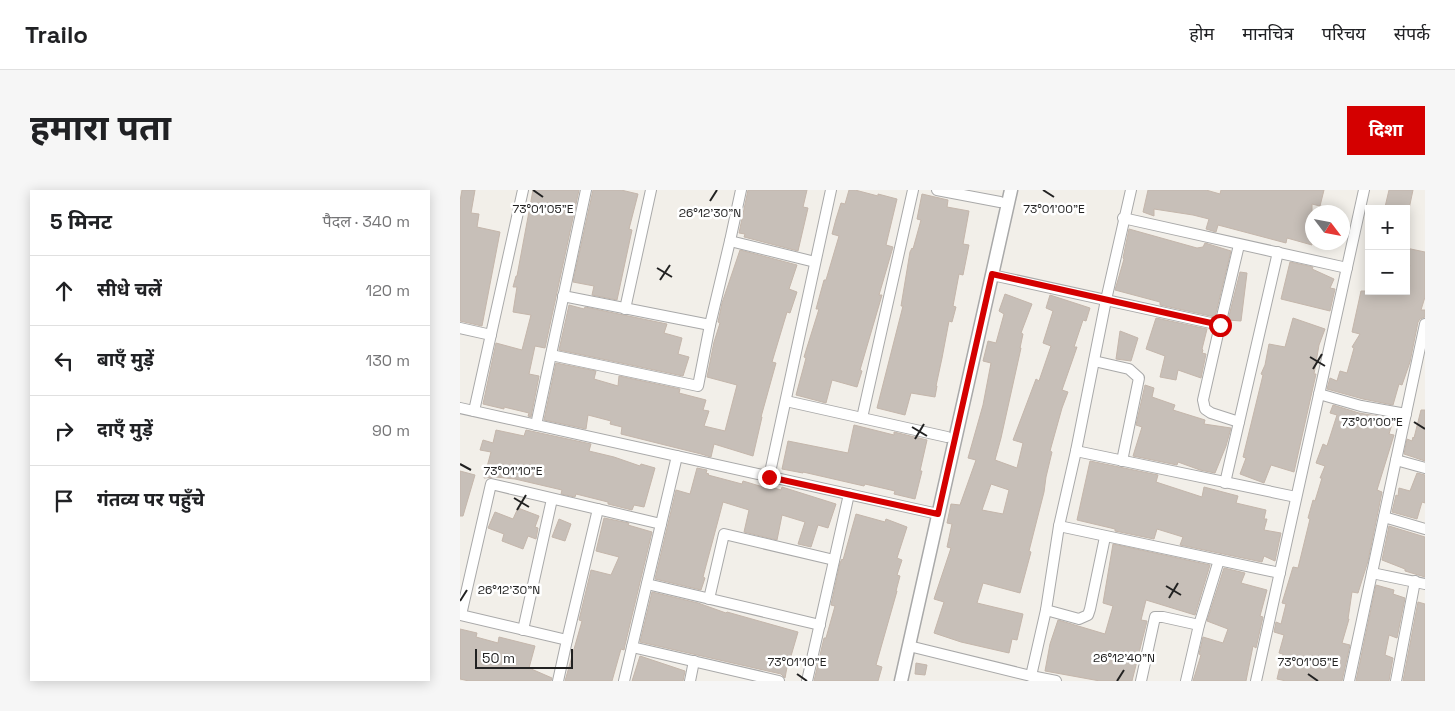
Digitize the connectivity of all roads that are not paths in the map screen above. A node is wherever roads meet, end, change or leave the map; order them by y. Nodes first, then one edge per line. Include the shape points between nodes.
1 (523, 190) edge
2 (586, 190) edge
3 (651, 190) edge
4 (741, 190) edge
5 (831, 190) edge
6 (913, 190) edge
7 (938, 190) edge
8 (1011, 190) edge
9 (1131, 190) edge
10 (1364, 190) edge
11 (1001, 196) edge
12 (1123, 218) junction
13 (730, 242) junction
14 (1240, 245) junction
15 (1278, 252) junction
16 (815, 262) junction
17 (1347, 268) junction
18 (992, 274) junction
19 (564, 296) junction
20 (1106, 300) junction
21 (625, 308) junction
22 (1425, 324) edge
23 (710, 325) junction
24 (1220, 325) junction
25 (460, 328) edge
26 (491, 335) junction
27 (551, 355) junction
28 (1094, 362) junction
29 (1319, 394) junction
30 (786, 401) junction
31 (460, 408) edge
32 (474, 411) junction
33 (1406, 414) junction
34 (862, 418) junction
35 (1239, 422) junction
36 (536, 425) junction
37 (947, 437) junction
38 (1076, 451) junction
39 (677, 456) junction
40 (1396, 460) junction
41 (1122, 461) junction
42 (1425, 468) edge
43 (769, 477) junction
44 (1225, 483) junction
45 (848, 494) junction
46 (1296, 497) junction
47 (552, 499) junction
48 (598, 509) junction
49 (934, 513) junction
50 (1384, 517) junction
51 (661, 524) junction
52 (1060, 526) junction
53 (1425, 528) edge
54 (1105, 537) junction
55 (834, 560) junction
56 (1219, 560) junction
57 (1280, 573) junction
58 (1372, 573) junction
59 (1420, 583) edge
60 (647, 584) junction
61 (709, 599) junction
62 (1046, 610) junction
63 (461, 615) edge
64 (820, 625) junction
65 (1199, 625) junction
66 (523, 630) junction
67 (567, 640) junction
68 (909, 646) junction
69 (632, 647) junction
70 (694, 661) junction
71 (1031, 676) junction
72 (558, 681) edge
73 (624, 681) edge
74 (690, 681) edge
75 (779, 681) edge
76 (807, 681) edge
77 (893, 681) edge
78 (901, 681) edge
79 (1056, 681) edge
80 (1141, 681) edge
81 (1186, 681) edge
82 (1256, 681) edge
83 (1349, 681) edge
84 (1396, 681) edge

1 - 26 street
2 - 19 street
3 - 21 street
4 - 13 street
5 - 16 street
6 - 34 street
7 - 11 street
8 - 18 street
9 - 12 street
10 - 17 street
11 - 37 street
12 - 14 street
12 - 20 street
13 - 16 street
13 - 23 street
14 - 15 street
14 - 24 street
15 - 17 street
15 - 35 street
16 - 30 street
17 - 29 street
18 - 20 street
18 - 49 street
19 - 21 street
19 - 27 street
20 - 24 street
20 - 28 street
21 - 23 street
22 - 33 street
23 - 27 street via 698,386
24 - 35 street via 1203,400 1211,413
25 - 26 street
26 - 32 street
27 - 36 street
28 - 38 street
28 - 41 street via 1129,370 1139,378
29 - 33 street
29 - 46 street
30 - 34 street
30 - 43 street
31 - 32 street
32 - 36 street
33 - 40 street
34 - 37 street
35 - 44 street
36 - 39 street
37 - 49 street
38 - 41 street
38 - 52 street
39 - 43 street
39 - 51 street
40 - 42 street
40 - 50 street
41 - 44 street
43 - 45 street
44 - 46 street
45 - 49 street
45 - 55 street
46 - 57 street
47 - 48 street
47 - 63 street via 491,484
47 - 66 street
48 - 51 street
48 - 67 street
49 - 68 street
49 - 77 street
50 - 53 street
50 - 58 street
51 - 60 street
52 - 54 street
52 - 62 street
54 - 56 street
54 - 62 street via 1088,615 1079,619
55 - 61 street via 724,534
55 - 64 street
56 - 57 street
56 - 65 street
57 - 82 street
58 - 59 street
58 - 83 street
59 - 84 street
60 - 61 street
60 - 69 street
61 - 64 street
62 - 71 street
63 - 66 street
64 - 76 street
65 - 80 street via 1155,618
65 - 81 street
66 - 67 street
67 - 72 street
68 - 71 street
68 - 78 street
69 - 70 street
69 - 73 street
70 - 74 street
70 - 75 street
71 - 79 street

